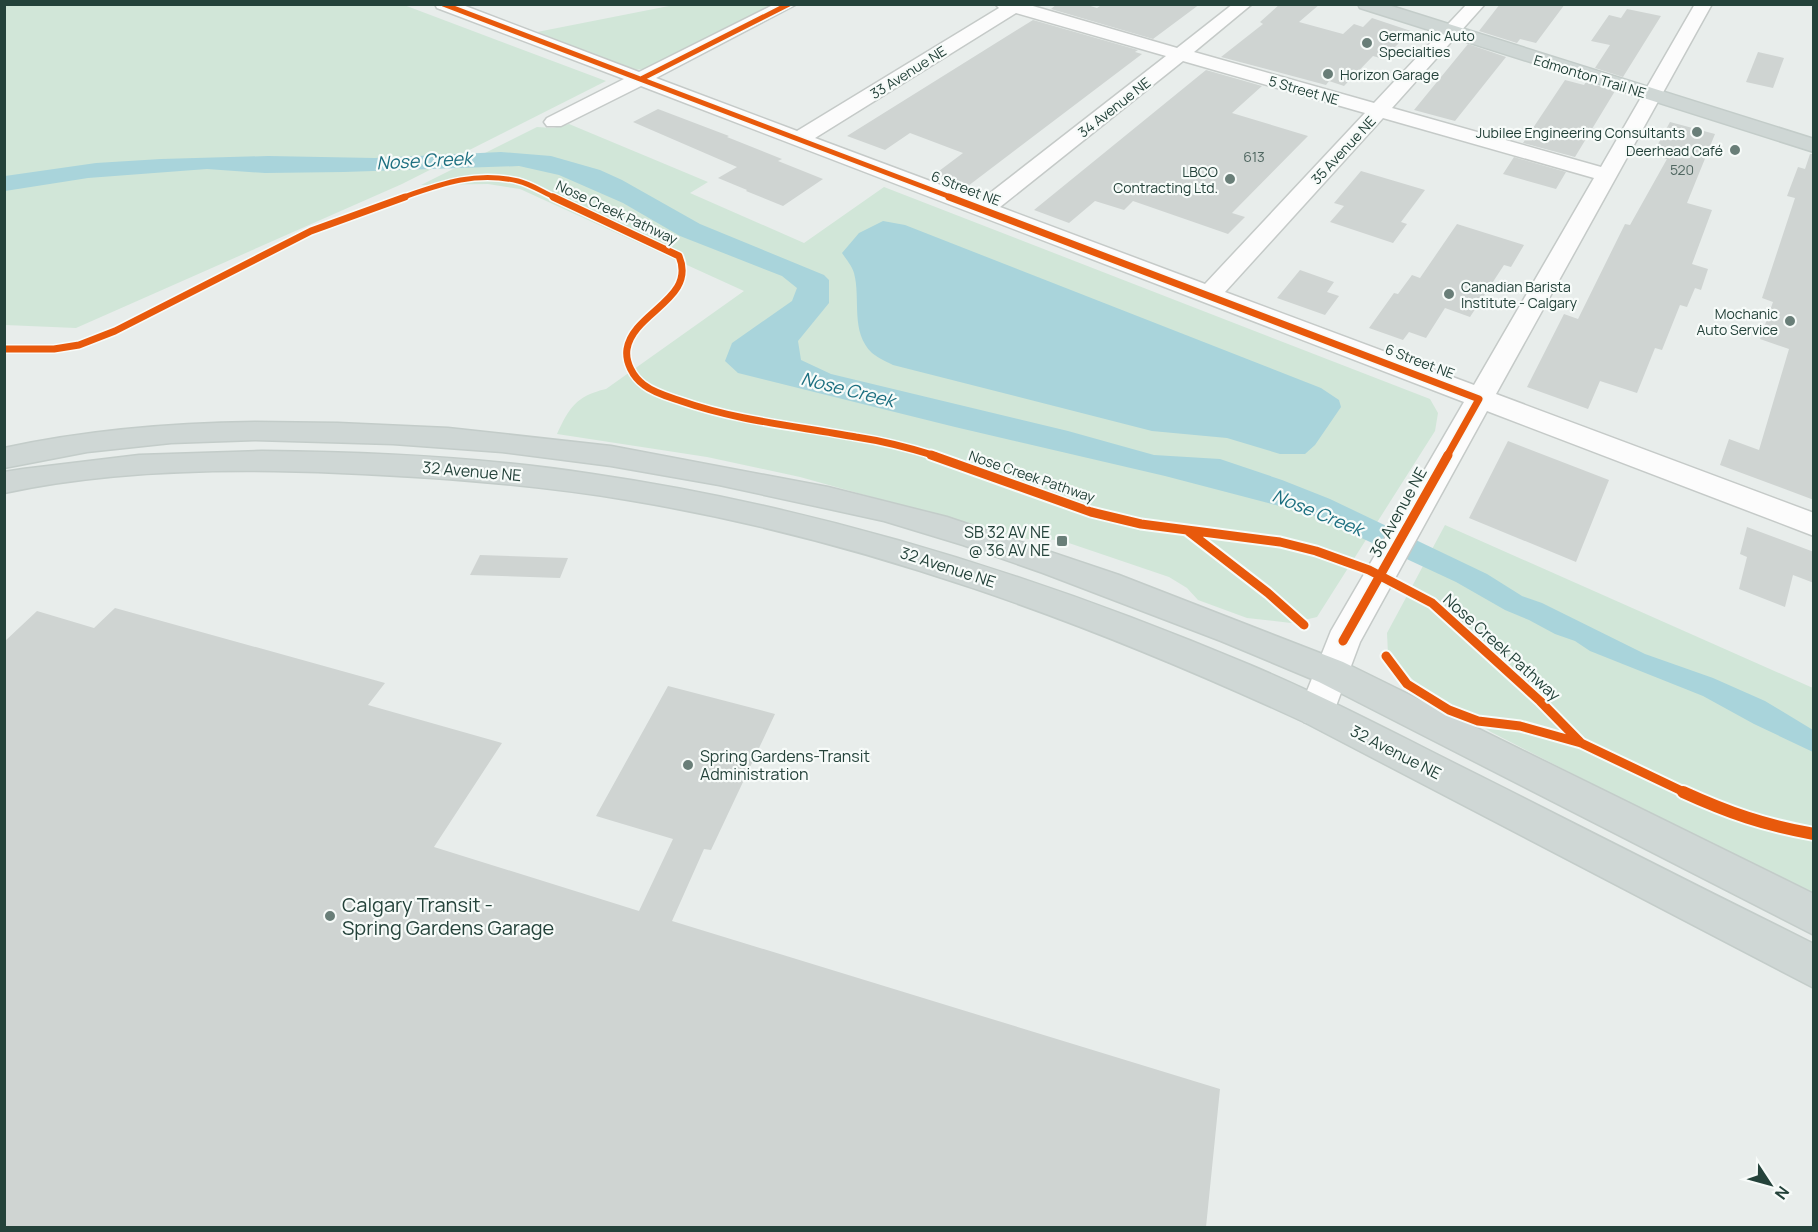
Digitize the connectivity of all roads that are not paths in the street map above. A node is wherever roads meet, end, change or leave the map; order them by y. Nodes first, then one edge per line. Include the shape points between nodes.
1 (442, 4) edge
2 (789, 4) edge
3 (1244, 4) edge
4 (1366, 4) edge
5 (1477, 4) edge
6 (1704, 4) edge
7 (1011, 6) edge
8 (1452, 32) junction
9 (1181, 55) junction
10 (641, 79) junction
11 (1652, 95) junction
12 (1378, 111) junction
13 (554, 122) dead end
14 (799, 139) junction
15 (1814, 146) edge
16 (1606, 175) junction
17 (984, 208) junction
18 (1208, 295) junction
19 (1479, 399) junction
20 (4, 458) edge
21 (4, 483) edge
22 (1814, 525) edge
23 (1331, 672) junction
24 (1317, 711) junction
25 (1814, 915) edge
26 (1814, 967) edge

1 - 10 street, 6 Street NE
2 - 10 street
3 - 9 street, 34 Avenue NE
4 - 8 main road, Edmonton Trail NE
5 - 8 street, 35 Avenue NE
6 - 11 street, 36 Avenue NE
7 - 9 street, 5 Street NE
7 - 14 street, 33 Avenue NE
8 - 11 main road, Edmonton Trail NE
8 - 12 street, 35 Avenue NE
9 - 12 street, 5 Street NE
9 - 17 street, 34 Avenue NE
10 - 13 street
10 - 14 street, 6 Street NE
11 - 15 main road, Edmonton Trail NE
11 - 16 street, 36 Avenue NE
12 - 16 street, 5 Street NE
12 - 18 street, 35 Avenue NE
14 - 17 street, 6 Street NE
16 - 19 street, 36 Avenue NE
17 - 18 street, 6 Street NE
18 - 19 street, 6 Street NE
19 - 22 street, 6 Street NE
19 - 23 street, 36 Avenue NE via 1343,641
20 - 23 main road, 32 Avenue NE via 31,451 177,433 299,431 439,436 543,446 685,467 919,519 1069,570
21 - 24 main road, 32 Avenue NE via 167,462 274,460 431,467 672,497 894,549 1045,599 1250,679
23 - 24 street, 36 Avenue NE
23 - 25 main road, 32 Avenue NE
24 - 26 main road, 32 Avenue NE

